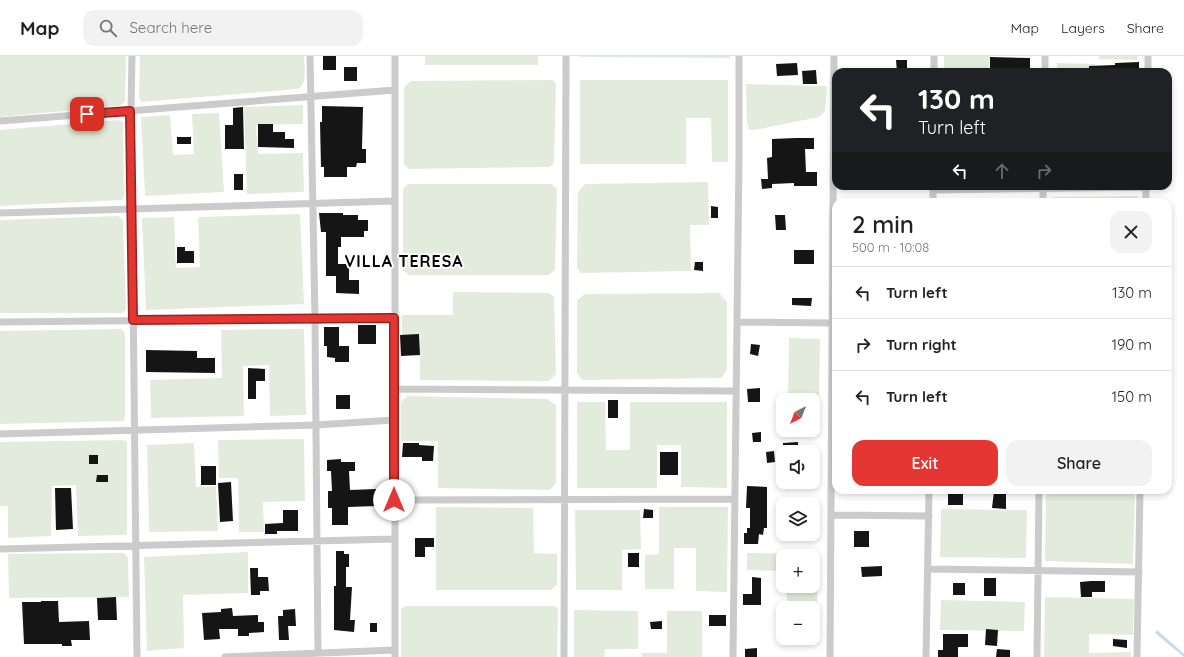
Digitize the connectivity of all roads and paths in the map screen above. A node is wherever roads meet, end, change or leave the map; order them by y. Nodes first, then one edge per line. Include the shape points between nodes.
1 (132, 56) edge
2 (310, 56) edge
3 (395, 56) edge
4 (566, 56) edge
5 (739, 56) edge
6 (834, 56) edge
7 (934, 56) edge
8 (1045, 56) edge
9 (1148, 56) edge
10 (834, 68) edge
11 (934, 68) edge
12 (1045, 68) edge
13 (1148, 68) edge
14 (395, 90) junction
15 (311, 97) junction
16 (130, 111) junction
17 (0, 121) edge
18 (394, 201) junction
19 (313, 203) junction
20 (132, 209) junction
21 (0, 212) edge
22 (394, 318) junction
23 (315, 319) junction
24 (133, 320) junction
25 (0, 322) edge
26 (737, 322) junction
27 (832, 323) edge
28 (394, 389) junction
29 (565, 390) junction
30 (736, 391) junction
31 (832, 419) edge
32 (394, 420) junction
33 (316, 425) junction
34 (134, 430) junction
35 (0, 434) edge
36 (929, 494) edge
37 (1039, 494) edge
38 (1140, 494) edge
39 (565, 499) junction
40 (735, 499) junction
41 (394, 500) junction
42 (831, 515) junction
43 (929, 516) junction
44 (394, 539) junction
45 (317, 541) junction
46 (136, 545) junction
47 (0, 549) edge
48 (928, 569) junction
49 (1038, 570) junction
50 (1139, 572) junction
51 (395, 654) edge
52 (318, 655) edge
53 (137, 657) edge
54 (224, 657) edge
55 (564, 657) edge
56 (733, 657) edge
57 (830, 657) edge
58 (926, 657) edge
59 (1037, 657) edge
60 (1137, 657) edge

1 - 16 street
2 - 15 street
3 - 14 street
4 - 29 street
5 - 26 street
6 - 10 street
7 - 11 street
8 - 12 street
9 - 13 street
14 - 15 street
14 - 18 street
15 - 16 street
15 - 19 street
16 - 17 street
16 - 20 street
18 - 19 street
18 - 22 street
19 - 20 street
19 - 23 street
20 - 21 street
20 - 24 street
22 - 23 street
22 - 28 street
23 - 24 street
23 - 33 street
24 - 25 street
24 - 34 street
26 - 27 street
26 - 30 street
28 - 29 street
28 - 32 street
29 - 30 street
29 - 39 street
30 - 40 street
31 - 42 street
32 - 33 street
32 - 41 street
33 - 34 street
33 - 45 street
34 - 35 street
34 - 46 street
36 - 43 street
37 - 49 street
38 - 50 street
39 - 40 street
39 - 41 street
39 - 55 street
40 - 56 street
41 - 44 street
42 - 43 street
42 - 57 street
43 - 48 street
44 - 45 street
44 - 51 street
45 - 46 street
45 - 52 street
46 - 47 street
46 - 53 street
48 - 49 street
48 - 58 street
49 - 50 street
49 - 59 street
50 - 60 street
51 - 52 street
52 - 54 street

